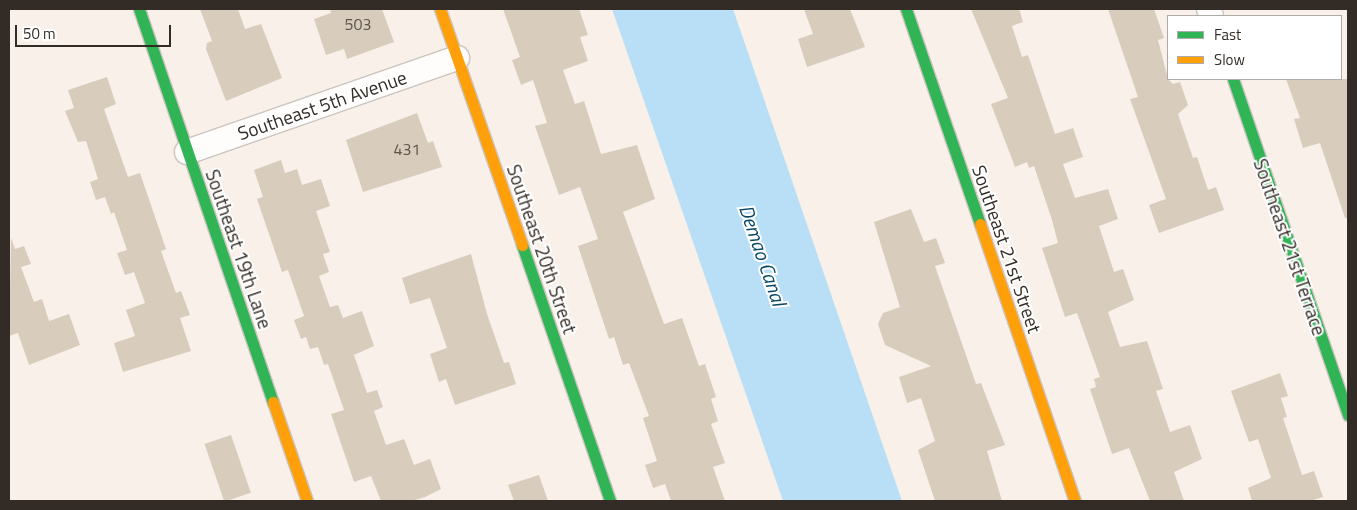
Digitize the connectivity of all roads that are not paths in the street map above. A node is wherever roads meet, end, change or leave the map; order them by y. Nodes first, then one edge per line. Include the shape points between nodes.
1 (139, 9) edge
2 (440, 9) edge
3 (906, 9) edge
4 (457, 58) junction
5 (1233, 80) edge
6 (187, 152) junction
7 (1348, 414) edge
8 (307, 501) edge
9 (610, 501) edge
10 (1075, 501) edge

1 - 6 street, Southeast 19th Lane
2 - 4 street, Southeast 20th Street
3 - 10 street, Southeast 21st Street
4 - 6 street, Southeast 5th Avenue
4 - 9 street, Southeast 20th Street
5 - 7 street, Southeast 21st Terrace
6 - 8 street, Southeast 19th Lane

